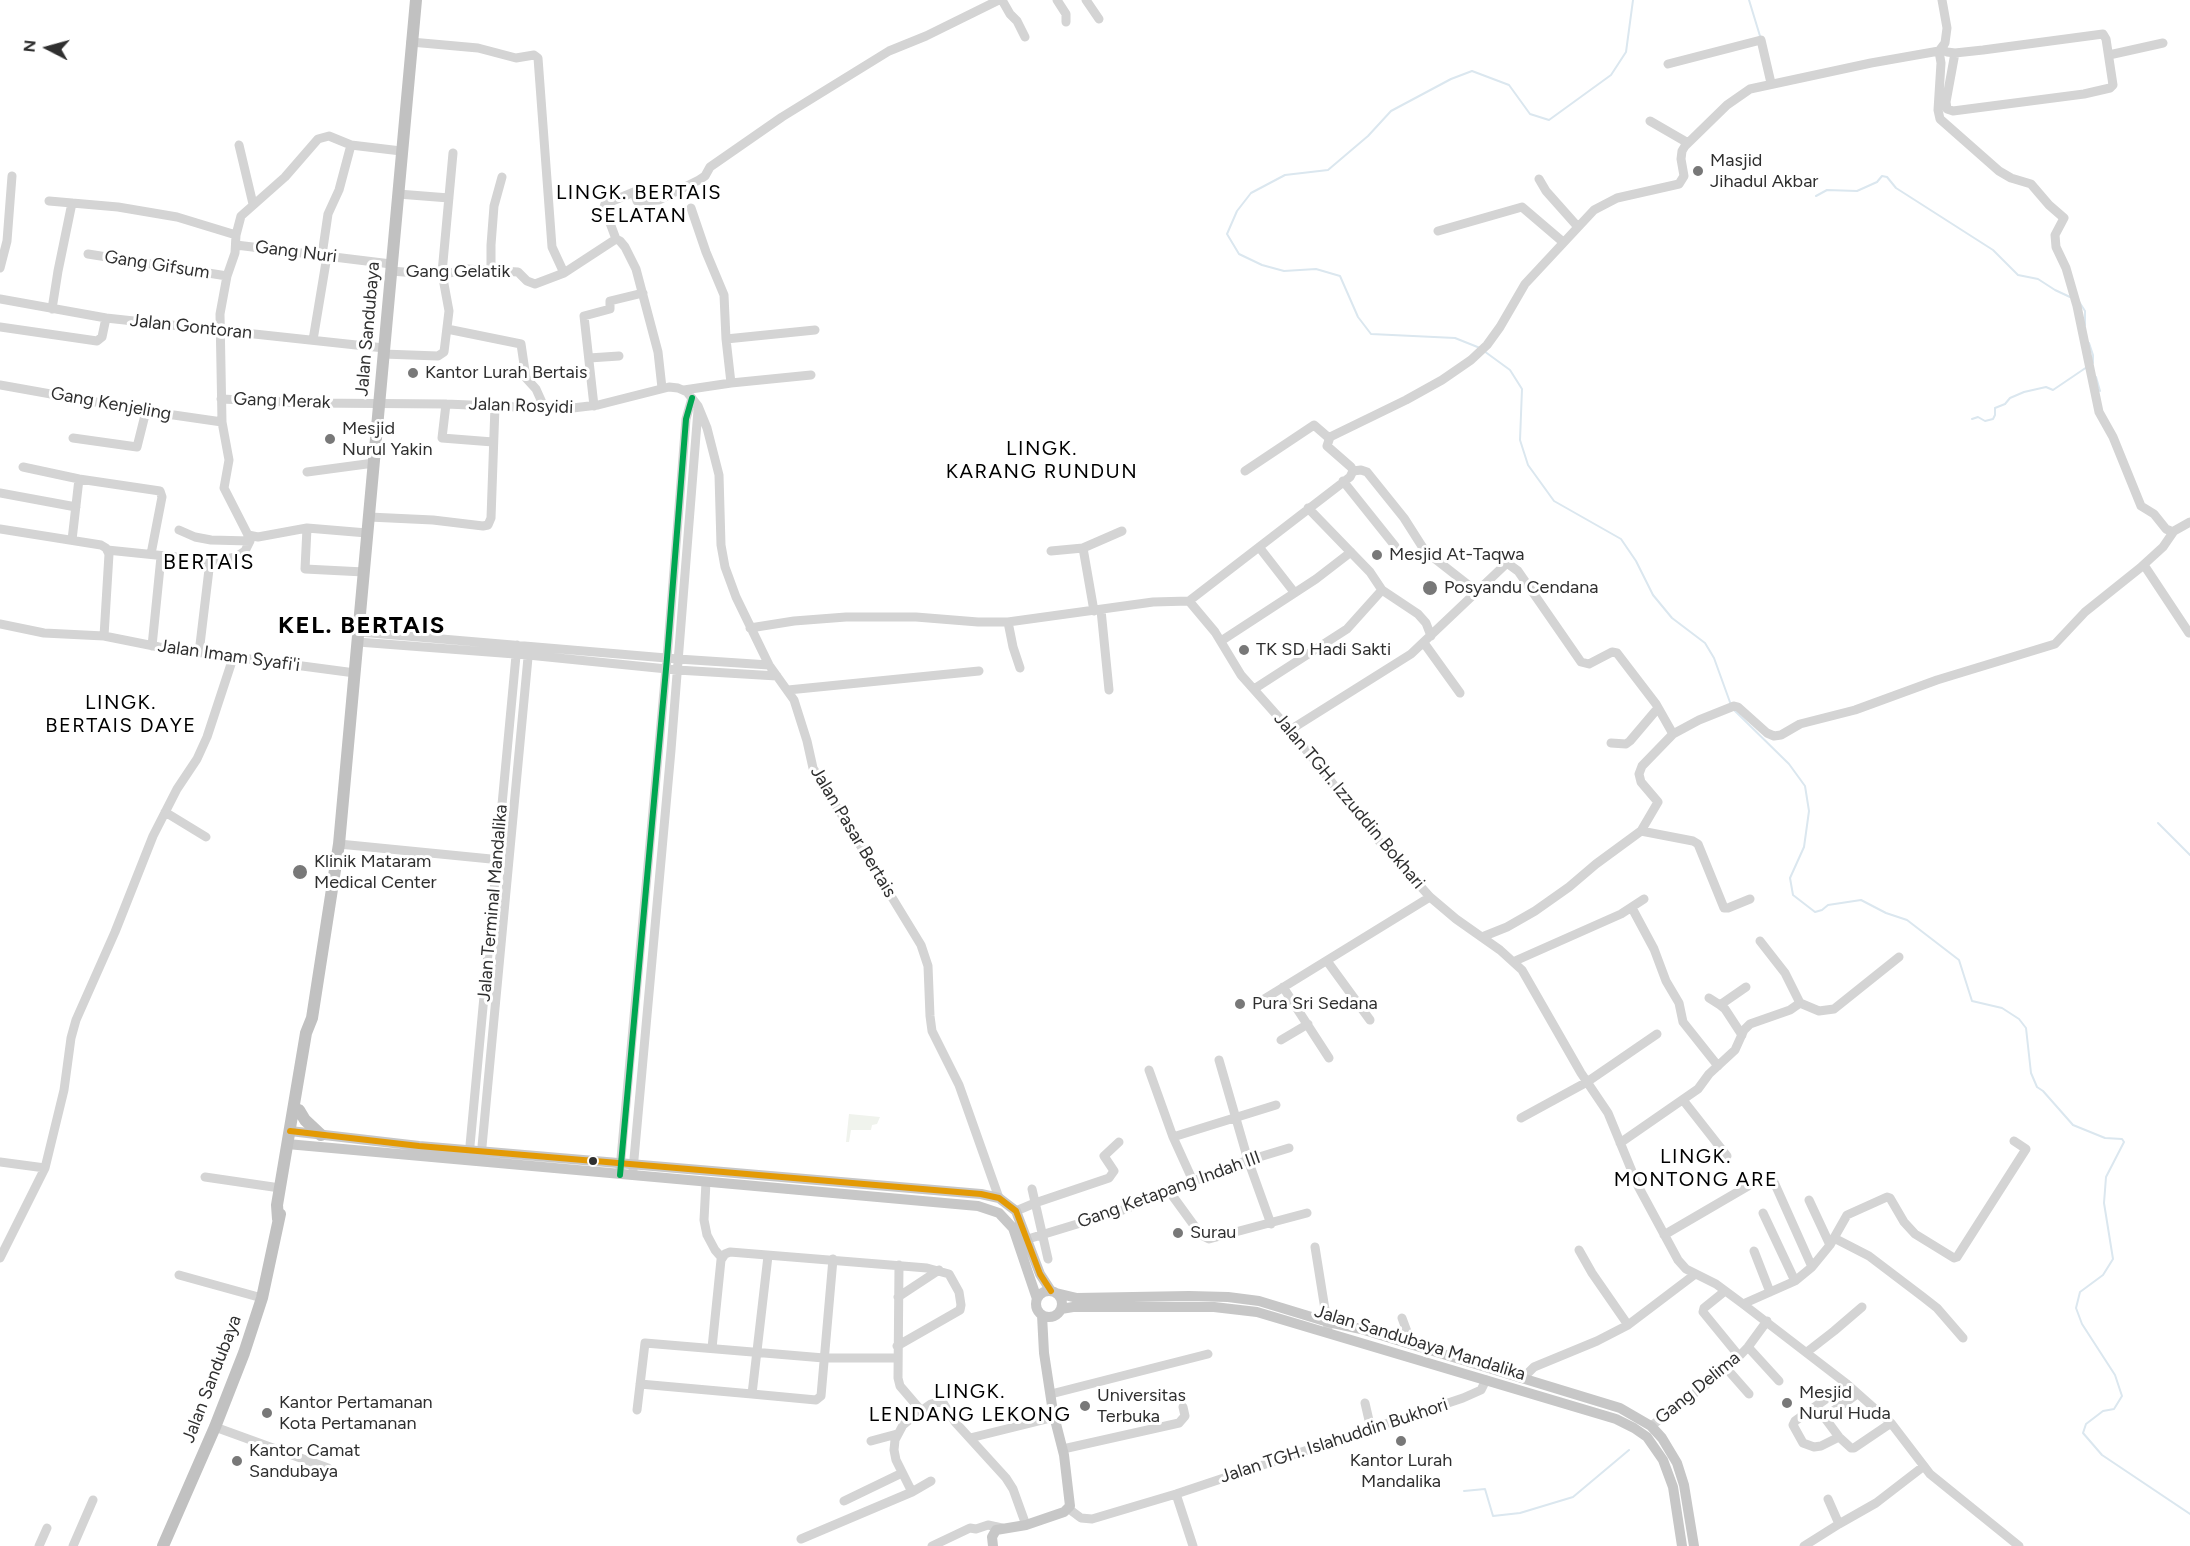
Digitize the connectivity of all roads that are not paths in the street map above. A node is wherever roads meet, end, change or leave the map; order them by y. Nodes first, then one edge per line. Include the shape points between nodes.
1 (416, 0) edge
2 (1000, 0) edge
3 (1057, 0) edge
4 (1086, 0) edge
5 (1942, 0) edge
6 (1099, 19) dead end
7 (1066, 22) dead end
8 (1025, 37) dead end
9 (411, 42) junction
10 (2163, 43) dead end
11 (1940, 50) junction
12 (1955, 53) junction
13 (2109, 55) junction
14 (1668, 64) dead end
15 (1771, 82) junction
16 (1650, 121) dead end
17 (1688, 143) junction
18 (239, 145) dead end
19 (351, 145) junction
20 (401, 151) junction
21 (453, 153) dead end
22 (12, 176) dead end
23 (502, 177) dead end
24 (1539, 179) dead end
25 (398, 194) junction
26 (449, 198) junction
27 (49, 201) dead end
28 (72, 203) junction
29 (253, 204) junction
30 (691, 208) dead end
31 (1578, 227) junction
32 (1438, 231) dead end
33 (616, 239) junction
34 (236, 240) junction
35 (1563, 242) junction
36 (87, 254) dead end
37 (324, 255) junction
38 (0, 268) edge
39 (391, 268) junction
40 (491, 270) junction
41 (564, 273) junction
42 (442, 275) junction
43 (227, 276) junction
44 (643, 293) junction
45 (0, 299) edge
46 (52, 309) junction
47 (105, 318) junction
48 (0, 327) edge
49 (219, 329) junction
50 (447, 329) junction
51 (815, 330) dead end
52 (726, 339) junction
53 (313, 340) junction
54 (384, 351) junction
55 (619, 356) dead end
56 (589, 358) junction
57 (811, 375) dead end
58 (731, 383) junction
59 (0, 385) edge
60 (662, 388) junction
61 (684, 390) junction
62 (221, 399) junction
63 (379, 402) junction
64 (695, 402) junction
65 (446, 404) junction
66 (495, 406) junction
67 (594, 406) junction
68 (545, 409) junction
69 (146, 411) junction
70 (222, 422) junction
71 (74, 438) dead end
72 (1329, 438) junction
73 (493, 442) junction
74 (374, 463) junction
75 (23, 467) dead end
76 (1245, 471) dead end
77 (1353, 471) junction
78 (307, 472) dead end
79 (80, 479) junction
80 (1343, 482) junction
81 (0, 493) edge
82 (76, 507) junction
83 (1308, 508) junction
84 (369, 517) junction
85 (2190, 522) edge
86 (306, 528) junction
87 (0, 529) edge
88 (179, 530) dead end
89 (1122, 531) dead end
90 (2173, 532) junction
91 (367, 533) junction
92 (249, 537) junction
93 (72, 540) junction
94 (1395, 546) dead end
95 (1258, 547) junction
96 (1083, 548) junction
97 (107, 550) junction
98 (1051, 551) dead end
99 (1352, 552) junction
100 (151, 554) junction
101 (161, 556) junction
102 (210, 561) junction
103 (2144, 565) junction
104 (364, 572) junction
105 (674, 573) junction
106 (685, 574) junction
107 (1382, 590) junction
108 (1476, 591) junction
109 (1294, 592) junction
110 (1189, 601) junction
111 (1097, 611) junction
112 (1008, 622) junction
113 (0, 624) edge
114 (750, 628) junction
115 (2189, 633) edge
116 (104, 636) junction
117 (358, 637) junction
118 (1428, 639) junction
119 (1221, 641) junction
120 (152, 646) junction
121 (517, 650) junction
122 (529, 651) junction
123 (199, 653) junction
124 (233, 658) junction
125 (667, 658) junction
126 (678, 660) junction
127 (769, 665) junction
128 (1020, 668) dead end
129 (666, 669) junction
130 (677, 670) junction
131 (979, 671) dead end
132 (355, 673) junction
133 (777, 676) junction
134 (1254, 689) junction
135 (788, 690) junction
136 (1109, 690) dead end
137 (1460, 693) dead end
138 (1658, 708) junction
139 (1290, 730) junction
140 (1673, 734) junction
141 (1611, 743) dead end
142 (165, 812) junction
143 (1641, 831) junction
144 (206, 837) dead end
145 (339, 844) junction
146 (497, 860) junction
147 (508, 861) junction
148 (1430, 897) junction
149 (1644, 899) dead end
150 (1750, 899) dead end
151 (1632, 908) junction
152 (1482, 937) junction
153 (1760, 941) dead end
154 (1899, 957) dead end
155 (1326, 961) junction
156 (1515, 962) junction
157 (1283, 987) junction
158 (1746, 987) dead end
159 (1709, 998) dead end
160 (1800, 1003) junction
161 (1256, 1004) dead end
162 (1720, 1005) junction
163 (312, 1018) junction
164 (1370, 1020) dead end
165 (1308, 1024) junction
166 (1657, 1034) dead end
167 (1742, 1035) junction
168 (1281, 1041) dead end
169 (1329, 1058) dead end
170 (1219, 1060) dead end
171 (1718, 1066) junction
172 (1149, 1070) dead end
173 (1587, 1082) junction
174 (1683, 1100) junction
175 (1276, 1105) dead end
176 (299, 1110) junction
177 (1235, 1117) junction
178 (1521, 1118) dead end
179 (321, 1135) junction
180 (1173, 1137) junction
181 (291, 1138) junction
182 (2014, 1141) dead end
183 (1119, 1142) dead end
184 (1620, 1143) junction
185 (1289, 1148) dead end
186 (469, 1156) junction
187 (1727, 1156) dead end
188 (481, 1157) junction
189 (1248, 1160) junction
190 (0, 1162) edge
191 (45, 1168) junction
192 (620, 1169) junction
193 (633, 1170) junction
194 (205, 1177) dead end
195 (1193, 1181) junction
196 (706, 1182) junction
197 (1774, 1182) dead end
198 (834, 1186) junction
199 (1748, 1186) dead end
200 (280, 1188) junction
201 (1032, 1189) dead end
202 (1169, 1191) junction
203 (934, 1195) junction
204 (999, 1198) junction
205 (1809, 1200) dead end
206 (1040, 1201) junction
207 (1016, 1211) junction
208 (1763, 1212) dead end
209 (1307, 1213) dead end
210 (278, 1219) junction
211 (1270, 1224) junction
212 (1046, 1233) junction
213 (1664, 1235) junction
214 (1028, 1239) junction
215 (1832, 1241) junction
216 (1315, 1248) dead end
217 (1579, 1250) dead end
218 (1754, 1251) dead end
219 (768, 1256) junction
220 (0, 1258) edge
221 (722, 1258) junction
222 (833, 1259) junction
223 (1047, 1259) dead end
224 (899, 1265) junction
225 (1812, 1267) junction
226 (939, 1270) junction
227 (179, 1275) dead end
228 (1694, 1275) junction
229 (1795, 1281) junction
230 (1725, 1291) junction
231 (1054, 1292) junction
232 (1770, 1292) junction
233 (898, 1297) junction
234 (262, 1298) junction
235 (1037, 1299) junction
236 (1743, 1304) junction
237 (1862, 1307) dead end
238 (1061, 1309) junction
239 (1042, 1315) junction
240 (1402, 1318) dead end
241 (1767, 1322) junction
242 (1628, 1325) junction
243 (1328, 1328) junction
244 (1963, 1338) dead end
245 (1412, 1345) junction
246 (897, 1346) junction
247 (1748, 1347) junction
248 (712, 1348) junction
249 (757, 1352) junction
250 (1807, 1352) junction
251 (1208, 1354) dead end
252 (1739, 1356) junction
253 (824, 1358) junction
254 (897, 1358) junction
255 (1727, 1369) junction
256 (1504, 1371) junction
257 (1524, 1377) junction
258 (1486, 1380) junction
259 (1779, 1381) dead end
260 (640, 1384) junction
261 (1500, 1384) junction
262 (1847, 1384) junction
263 (752, 1394) junction
264 (1051, 1394) junction
265 (1749, 1394) dead end
266 (1857, 1394) junction
267 (1365, 1403) dead end
268 (1816, 1406) junction
269 (918, 1407) dead end
270 (1183, 1407) dead end
271 (637, 1410) dead end
272 (1055, 1417) junction
273 (1824, 1417) junction
274 (1892, 1423) junction
275 (1651, 1425) junction
276 (215, 1427) junction
277 (1371, 1429) junction
278 (897, 1434) junction
279 (1839, 1437) junction
280 (970, 1438) junction
281 (871, 1442) dead end
282 (1063, 1449) junction
283 (1924, 1466) junction
284 (328, 1468) dead end
285 (902, 1473) junction
286 (931, 1481) dead end
287 (912, 1492) junction
288 (1176, 1494) junction
289 (1828, 1499) dead end
290 (93, 1500) dead end
291 (844, 1501) dead end
292 (1069, 1509) junction
293 (1839, 1524) junction
294 (1026, 1525) junction
295 (47, 1528) dead end
296 (1002, 1528) junction
297 (801, 1539) dead end
298 (39, 1546) edge
299 (73, 1546) edge
300 (163, 1546) edge
301 (932, 1546) edge
302 (993, 1546) edge
303 (1193, 1546) edge
304 (1682, 1546) edge
305 (1694, 1546) edge
306 (1803, 1546) edge
307 (2017, 1546) edge

1 - 9 highway, Jalan Sandubaya
2 - 8 street
2 - 33 street via 881,56 782,117 710,167 699,180 658,200 637,201 634,192 606,203
3 - 7 street via 1066,14
4 - 6 street
5 - 11 street via 1947,28
9 - 20 highway, Jalan Sandubaya
9 - 41 street via 538,58 552,247
10 - 13 street
11 - 12 street
11 - 15 street
11 - 90 street via 1940,119 1999,171 2031,184 2064,218 2055,235 2056,247 2077,306 2099,412 2141,506
12 - 13 street via 2104,34
12 - 13 street via 1946,102 1947,109 1953,111 2110,88 2113,83
14 - 15 street via 1759,41
15 - 17 street via 1735,98
16 - 17 street
17 - 31 street via 1682,151 1684,176 1679,184 1610,201 1594,210
18 - 29 street
19 - 20 street
19 - 29 street via 326,136 318,139 285,177
19 - 37 street via 328,214
20 - 25 highway, Jalan Sandubaya
21 - 26 street
22 - 38 street via 7,242
23 - 40 street via 494,206
24 - 31 street
25 - 26 street
25 - 39 highway, Jalan Sandubaya
26 - 42 street
27 - 28 street, Gang Nuri
28 - 34 street, Gang Nuri via 177,217
28 - 46 street
29 - 34 street via 242,216
30 - 52 street via 724,295
31 - 35 street
32 - 35 street via 1522,207
33 - 41 street, Gang Gelatik
33 - 44 street via 634,263
34 - 37 street, Gang Nuri
34 - 43 street
35 - 72 street via 1525,284 1500,327 1471,360 1406,400
36 - 43 street, Gang Gifsum
37 - 39 street, Gang Nuri
37 - 53 street
39 - 42 street, Gang Gelatik
39 - 54 highway, Jalan Sandubaya
40 - 41 street, Gang Gelatik via 520,273 535,284
40 - 42 street, Gang Gelatik via 461,269
42 - 50 street via 449,311
43 - 49 street
44 - 56 street via 610,301 610,309 584,316
44 - 60 street
45 - 46 street, Jalan Gontoran
46 - 47 street, Jalan Gontoran
47 - 48 street via 102,337 97,341
47 - 49 street, Jalan Gontoran
49 - 53 street, Jalan Gontoran
49 - 62 street
50 - 54 street, Jalan Gontoran via 440,356
50 - 68 street via 521,344 526,378
51 - 52 street
52 - 58 street
53 - 54 street, Jalan Gontoran
54 - 63 highway, Jalan Sandubaya
55 - 56 street
56 - 67 street
57 - 58 street, Jalan Rosyidi
58 - 61 street, Jalan Rosyidi
59 - 69 street, Gang Kenjeling
60 - 61 street, Jalan Rosyidi
60 - 67 street, Jalan Rosyidi
61 - 64 street
62 - 63 street, Gang Merak
62 - 70 street
63 - 65 street, Jalan Rosyidi
63 - 74 highway, Jalan Sandubaya
64 - 105 street via 686,419
64 - 106 street
64 - 114 street, Jalan Pasar Bertais via 708,428 719,476 725,567
65 - 66 street, Jalan Rosyidi
65 - 73 street via 442,438
66 - 68 street, Jalan Rosyidi
66 - 73 street
67 - 68 street, Jalan Rosyidi
69 - 70 street, Gang Kenjeling
69 - 71 street via 136,447
70 - 92 street via 230,460 225,491
72 - 76 street via 1314,425
72 - 77 street via 1329,448
73 - 84 street via 491,518 487,525
74 - 78 street
74 - 84 highway, Jalan Sandubaya
75 - 79 street
77 - 80 street
77 - 108 street via 1367,472 1425,551
79 - 82 street
79 - 100 street via 160,492
80 - 83 street
80 - 94 street
81 - 82 street
82 - 93 street
83 - 95 street
83 - 99 street
84 - 91 highway, Jalan Sandubaya
85 - 90 street
86 - 91 street
86 - 92 street
86 - 104 street via 304,569
87 - 93 street
88 - 92 street via 203,539
89 - 96 street
90 - 103 street
91 - 104 highway, Jalan Sandubaya
92 - 102 street via 245,551 236,557
93 - 97 street via 101,545
95 - 109 street
95 - 110 street
96 - 98 street
96 - 111 street
97 - 100 street
97 - 116 street
99 - 107 street
99 - 109 street
100 - 101 street
101 - 102 street
101 - 120 street
102 - 123 street
103 - 115 street
103 - 140 street via 2085,612 2059,642 2034,651 1936,680 1855,710 1800,724 1778,735 1767,733 1738,707 1729,707
104 - 117 highway, Jalan Sandubaya
105 - 106 street
105 - 125 street
106 - 126 street
107 - 118 street via 1418,614 1426,623
107 - 134 street via 1347,629
108 - 118 street
108 - 138 street via 1507,563 1514,566 1581,662 1588,664 1616,653
109 - 119 street
110 - 111 street
110 - 119 street, Jalan TGH. Izzuddin Bokhari
111 - 112 street
111 - 136 street
112 - 114 street via 871,617 813,619
112 - 128 street
113 - 116 street, Jalan Imam Syafi'i via 44,633
114 - 127 street, Jalan Pasar Bertais
116 - 120 street, Jalan Imam Syafi'i
117 - 121 street
117 - 132 highway, Jalan Sandubaya
118 - 137 street
118 - 139 street via 1411,654
119 - 134 street, Jalan TGH. Izzuddin Bokhari
120 - 123 street, Jalan Imam Syafi'i
121 - 122 street
121 - 146 street, Jalan Terminal Mandalika
122 - 125 street
122 - 129 street
122 - 147 street
123 - 124 street, Jalan Imam Syafi'i
124 - 132 street, Jalan Imam Syafi'i
124 - 142 street via 207,737
125 - 126 street
125 - 129 street
126 - 127 street
126 - 130 street
127 - 133 street, Jalan Pasar Bertais
129 - 130 street
129 - 192 street
130 - 133 street
130 - 193 street
131 - 135 street
132 - 145 highway, Jalan Sandubaya
133 - 135 street, Jalan Pasar Bertais
134 - 139 street, Jalan TGH. Izzuddin Bokhari
135 - 204 street, Jalan Pasar Bertais via 797,707 811,763 921,945 928,966 932,1031 959,1085
138 - 140 street
138 - 141 street via 1626,744
139 - 148 street, Jalan TGH. Izzuddin Bokhari via 1378,840
140 - 143 street via 1639,774 1658,802
142 - 144 street
142 - 191 street via 76,1020
143 - 150 street via 1698,844 1724,908
143 - 152 street via 1535,911
145 - 146 street
145 - 163 highway, Jalan Sandubaya
146 - 147 street
146 - 186 street, Jalan Terminal Mandalika
147 - 188 street
148 - 152 street, Jalan TGH. Izzuddin Bokhari
148 - 155 street
149 - 151 street
151 - 156 street
151 - 171 street via 1679,1003 1683,1022
152 - 156 street, Jalan TGH. Izzuddin Bokhari
153 - 160 street via 1785,973
154 - 160 street via 1834,1009 1823,1011
155 - 157 street
155 - 164 street
156 - 173 street, Jalan TGH. Izzuddin Bokhari
157 - 161 street
157 - 165 street
158 - 162 street
159 - 162 street
160 - 167 street via 1752,1023
162 - 167 street
163 - 176 highway, Jalan Sandubaya
163 - 181 highway, Jalan Sandubaya via 306,1033
165 - 168 street
165 - 169 street
166 - 173 street
167 - 171 street via 1736,1050
170 - 177 street
171 - 174 street
172 - 180 street
173 - 178 street
173 - 184 street, Jalan TGH. Izzuddin Bokhari via 1608,1113
174 - 184 street
174 - 187 street
175 - 177 street
176 - 179 highway
176 - 181 highway, Jalan Sandubaya
177 - 180 street
177 - 189 street
179 - 181 main road
179 - 186 main road
180 - 195 street
181 - 186 main road
181 - 200 highway, Jalan Sandubaya
181 - 210 highway, Jalan Sandubaya
182 - 215 street via 2026,1149 1957,1257 1915,1234 1888,1197 1847,1215
183 - 206 street via 1104,1156 1113,1175
184 - 213 street, Jalan TGH. Izzuddin Bokhari
185 - 189 street, Gang Ketapang Indah III
186 - 188 main road
188 - 192 main road
189 - 195 street, Gang Ketapang Indah III
189 - 211 street
190 - 191 street
191 - 220 street
192 - 193 main road
193 - 196 main road
193 - 198 main road
194 - 200 street
195 - 202 street, Gang Ketapang Indah III
196 - 198 main road
196 - 221 street via 707,1235
197 - 225 street
198 - 203 main road
199 - 213 street
200 - 210 highway, Jalan Sandubaya
201 - 206 street
202 - 211 street via 1207,1239
202 - 212 street, Gang Ketapang Indah III via 1120,1211
203 - 204 main road via 981,1194
203 - 235 main road via 994,1210 1004,1217 1016,1235
204 - 207 main road
205 - 215 street
206 - 207 street
206 - 212 street
207 - 214 main road
208 - 229 street
209 - 211 street
210 - 234 highway, Jalan Sandubaya
212 - 214 street, Gang Ketapang Indah III
212 - 223 street
213 - 228 street, Jalan TGH. Izzuddin Bokhari via 1678,1260
214 - 231 main road via 1040,1274
215 - 225 street
215 - 244 street via 1869,1256 1937,1308
216 - 243 street
217 - 242 street
218 - 232 street
219 - 221 street via 730,1252
219 - 222 street
219 - 249 street
221 - 248 street
222 - 224 street
222 - 253 street
224 - 226 street
224 - 233 street
225 - 229 street
226 - 233 street
226 - 246 street via 954,1281 961,1299 960,1310
227 - 234 street
228 - 230 street, Jalan TGH. Izzuddin Bokhari
228 - 242 street
229 - 232 street
230 - 236 street, Jalan TGH. Izzuddin Bokhari
230 - 252 street via 1702,1312
231 - 235 main road via 1040,1294
231 - 238 main road via 1060,1298
231 - 243 main road via 1077,1298 1158,1295 1259,1301
232 - 236 street
233 - 246 street
234 - 276 highway, Jalan Sandubaya
235 - 239 main road
236 - 241 street, Jalan TGH. Izzuddin Bokhari
237 - 250 street
238 - 239 main road via 1053,1316
238 - 243 main road, Jalan Sandubaya Mandalika via 1232,1308
239 - 264 main road
240 - 245 street
241 - 247 street, Gang Delima
241 - 250 street, Jalan TGH. Izzuddin Bokhari
242 - 257 street via 1533,1367
243 - 245 main road via 1361,1329
243 - 258 main road, Jalan Sandubaya Mandalika
245 - 256 main road
246 - 254 street
247 - 252 street, Gang Delima
247 - 259 street
248 - 249 street
248 - 260 street via 645,1343
249 - 253 street
249 - 263 street
250 - 262 street, Jalan TGH. Izzuddin Bokhari
251 - 264 street
252 - 255 street, Gang Delima
253 - 254 street
253 - 263 street via 822,1393 818,1399
254 - 269 street via 900,1386
255 - 265 street
255 - 275 street, Gang Delima
256 - 257 main road
256 - 261 main road
257 - 275 main road via 1620,1408
258 - 261 main road, Jalan Sandubaya Mandalika
258 - 277 street, Jalan TGH. Islahuddin Bukhori via 1481,1390 1468,1396
260 - 263 street
260 - 271 street
261 - 304 main road, Jalan Sandubaya Mandalika via 1616,1419 1647,1437 1658,1450 1671,1479
262 - 266 street, Jalan TGH. Izzuddin Bokhari
262 - 268 street
264 - 272 main road
266 - 273 street
266 - 274 street, Jalan TGH. Izzuddin Bokhari
267 - 277 street
268 - 273 street
268 - 279 street via 1794,1423 1800,1440 1816,1448
270 - 282 street via 1185,1416 1179,1423
272 - 280 street
272 - 282 main road
273 - 279 street
274 - 279 street via 1854,1448
274 - 283 street, Jalan TGH. Izzuddin Bokhari
275 - 305 main road via 1677,1463
276 - 284 street
276 - 300 highway, Jalan Sandubaya
277 - 288 street, Jalan TGH. Islahuddin Bukhori
278 - 280 street via 920,1411 942,1401
278 - 281 street
278 - 285 street via 894,1455
280 - 294 street via 1010,1484
282 - 292 main road
283 - 293 street via 1876,1503
283 - 307 street, Jalan TGH. Izzuddin Bokhari
285 - 287 street
285 - 291 street
286 - 287 street
287 - 297 street
288 - 292 street, Jalan TGH. Islahuddin Bukhori via 1092,1519 1081,1518
288 - 303 street
289 - 293 street
290 - 299 street
292 - 294 main road
293 - 306 street
294 - 296 main road
295 - 298 street
296 - 301 street via 970,1528
296 - 302 main road via 993,1534

